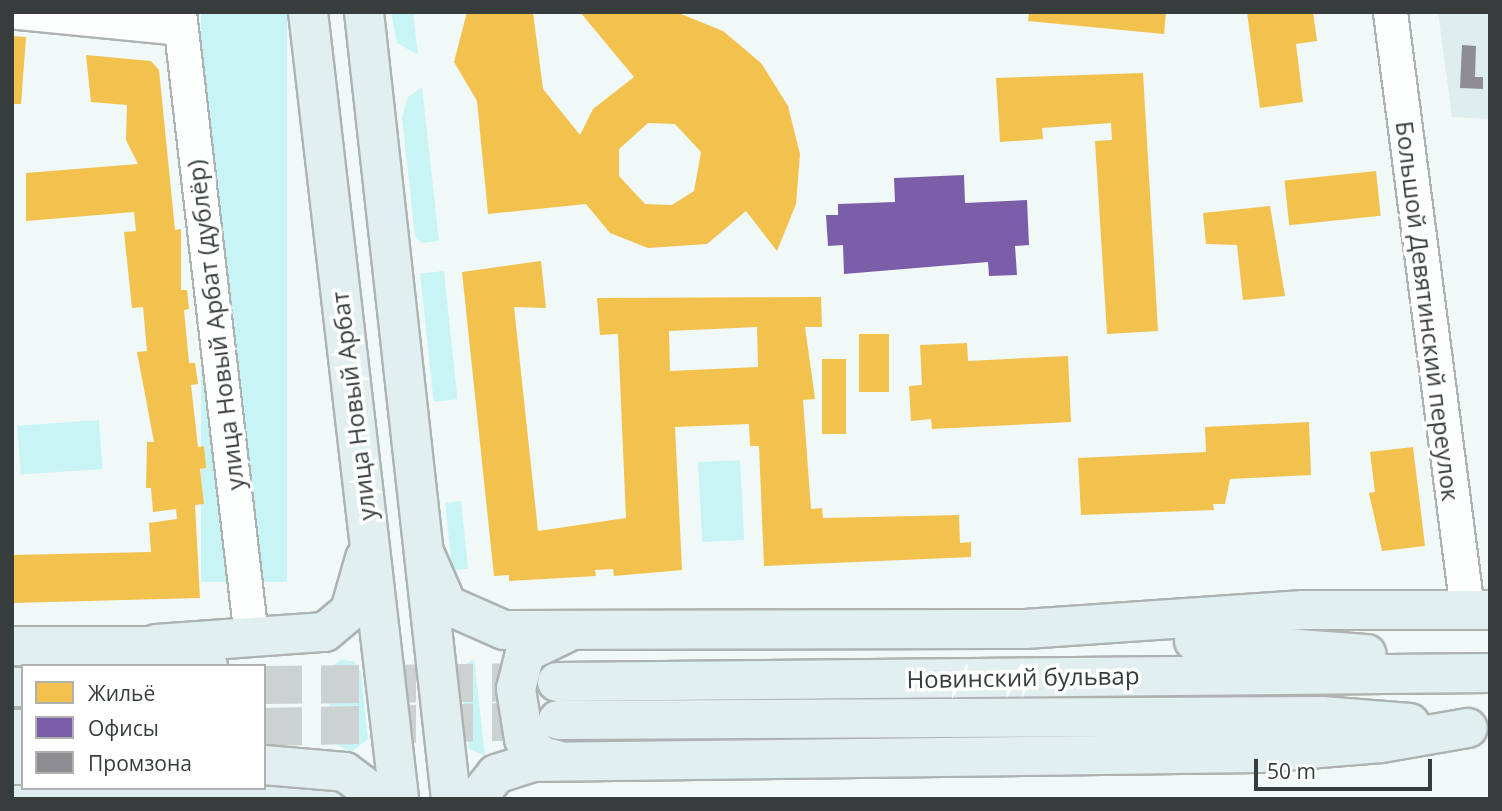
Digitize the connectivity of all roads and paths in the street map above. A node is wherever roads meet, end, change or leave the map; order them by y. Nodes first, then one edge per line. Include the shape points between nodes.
1 (16, 12) edge
2 (309, 12) edge
3 (364, 12) edge
4 (1390, 12) edge
5 (179, 20) edge
6 (366, 518) junction
7 (424, 552) junction
8 (1478, 609) edge
9 (1045, 629) junction
10 (573, 631) junction
11 (250, 638) junction
12 (156, 644) junction
13 (12, 646) edge
14 (206, 664) edge
15 (1476, 672) edge
16 (557, 682) tunnel mouth
17 (558, 720) tunnel mouth
18 (1479, 728) edge
19 (557, 760) junction
20 (266, 765) edge
21 (381, 799) edge
22 (399, 799) edge
23 (451, 799) edge
24 (476, 799) edge

1 - 5 street
2 - 6 main road, улица Новый Арбат
3 - 7 main road
4 - 8 street, Большой Девятинский переулок
5 - 11 street, улица Новый Арбат (дублёр)
6 - 11 main road via 360,588 345,619 313,635
6 - 22 main road, улица Новый Арбат
7 - 10 main road via 434,586 465,618 504,630
7 - 23 main road
8 - 9 main road via 1303,610
9 - 10 main road
9 - 15 main road via 1349,650
10 - 19 main road via 531,647 518,668 524,739 541,756
11 - 12 main road
12 - 13 main road
12 - 14 main road via 193,649
15 - 16 main road, Новинский бульвар
17 - 18 main road, Новинский бульвар via 1322,716
18 - 19 main road via 1381,743 1259,753
19 - 24 main road via 504,769
20 - 21 main road via 345,772

